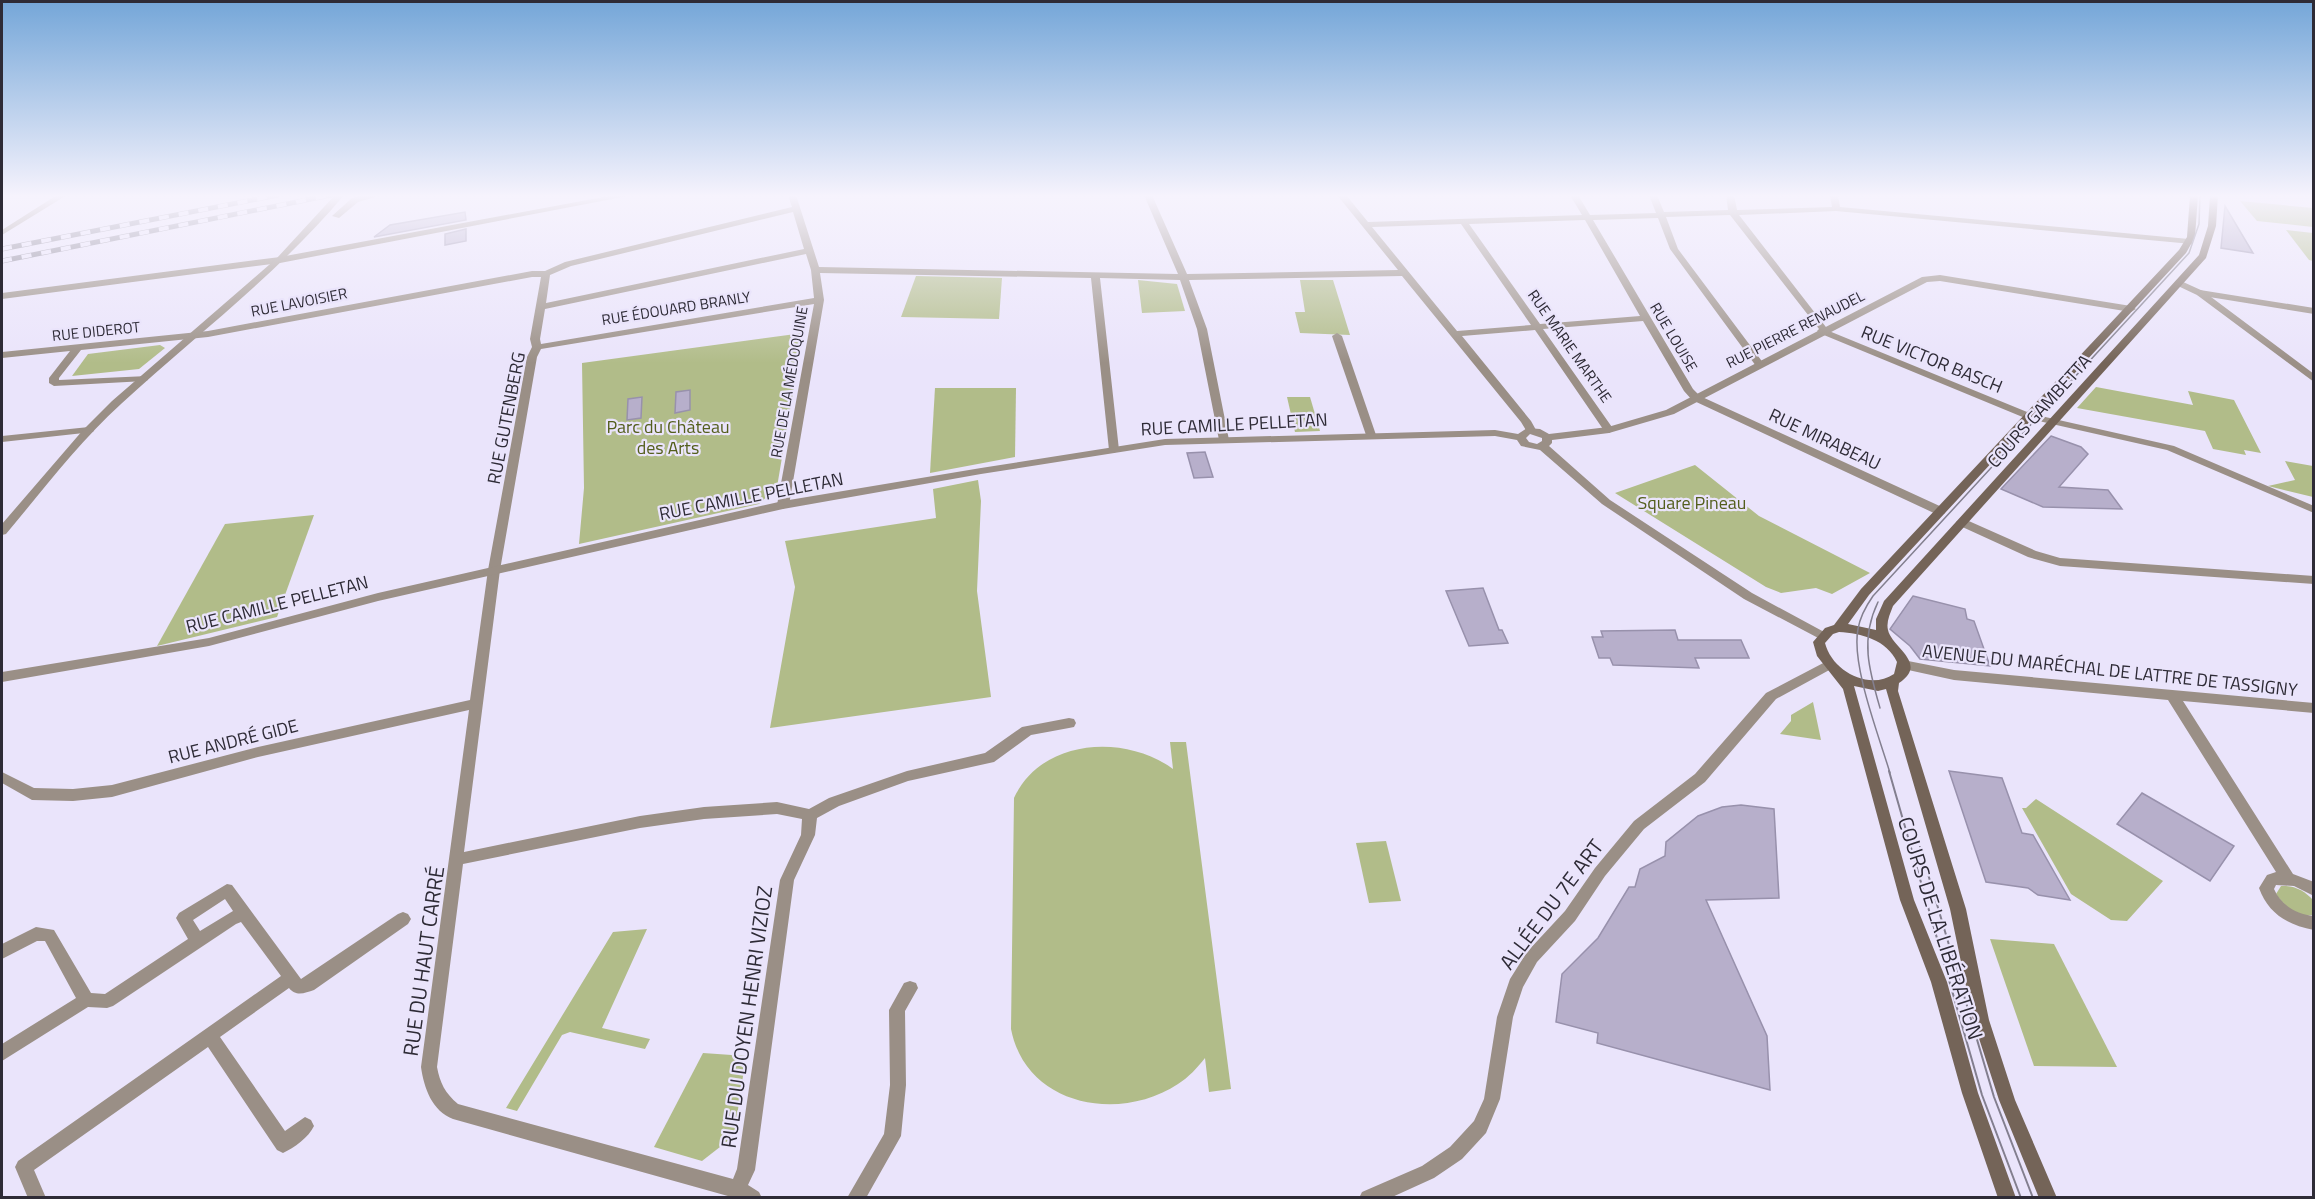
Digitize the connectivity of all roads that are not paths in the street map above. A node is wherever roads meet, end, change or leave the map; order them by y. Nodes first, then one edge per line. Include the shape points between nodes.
1 (288, 251) edge
2 (327, 251) edge
3 (621, 251) edge
4 (808, 251) joint
5 (1173, 251) edge
6 (1387, 251) edge
7 (1484, 251) edge
8 (1606, 251) edge
9 (1675, 251) edge
10 (1763, 251) edge
11 (2181, 251) edge
12 (2205, 251) edge
13 (280, 260) junction
14 (815, 270) junction
15 (1405, 273) junction
16 (546, 274) junction
17 (1095, 275) junction
18 (1184, 277) junction
19 (2181, 284) junction
20 (2200, 293) junction
21 (2, 296) edge
22 (819, 300) junction
23 (541, 307) junction
24 (2131, 309) junction
25 (2313, 310) edge
26 (1644, 318) junction
27 (1538, 327) junction
28 (1824, 331) junction
29 (1455, 334) junction
30 (193, 336) junction
31 (1337, 336) dead end
32 (537, 346) junction
33 (78, 347) junction
34 (2, 355) edge
35 (1759, 364) junction
36 (145, 378) junction
37 (2313, 379) edge
38 (1696, 398) junction
39 (2029, 416) junction
40 (2054, 421) junction
41 (89, 430) junction
42 (1531, 430) junction
43 (1609, 430) junction
44 (1371, 435) junction
45 (1520, 436) junction
46 (2, 439) edge
47 (1224, 440) junction
48 (1544, 442) junction
49 (1114, 450) junction
50 (783, 505) junction
51 (2313, 510) edge
52 (1940, 511) junction
53 (1962, 522) junction
54 (2, 531) edge
55 (494, 570) junction
56 (2313, 580) edge
57 (1838, 628) junction
58 (1822, 636) junction
59 (1888, 642) junction
60 (1903, 665) junction
61 (1833, 669) junction
62 (2, 677) edge
63 (1893, 681) junction
64 (2173, 696) junction
65 (476, 704) junction
66 (2313, 708) edge
67 (1069, 723) dead end
68 (2, 777) edge
69 (810, 815) junction
70 (458, 859) junction
71 (2288, 879) junction
72 (2313, 890) edge
73 (244, 915) junction
74 (403, 919) dead end
75 (2313, 923) edge
76 (198, 941) junction
77 (2, 951) edge
78 (291, 978) junction
79 (910, 988) dead end
80 (86, 1000) junction
81 (210, 1036) junction
82 (2, 1053) edge
83 (305, 1126) dead end
84 (737, 1189) junction
85 (37, 1197) edge
86 (753, 1197) edge
87 (856, 1197) edge
88 (1368, 1197) edge
89 (2007, 1197) edge
90 (2048, 1197) edge

1 - 13 street
2 - 13 street
3 - 16 street, RUE LAVOISIER via 567,264
4 - 14 street, RUE DE LA MÉDOQUINE
4 - 23 street
5 - 18 street
6 - 15 street
7 - 27 street, RUE MARIE MARTHE
8 - 26 street, RUE LOUISE
9 - 35 street
10 - 28 street
11 - 24 main road, COURS GAMBETTA
12 - 19 main road, COURS GAMBETTA
13 - 21 street
13 - 30 street
14 - 17 street
14 - 22 street, RUE DE LA MÉDOQUINE
15 - 18 street
15 - 29 street
16 - 23 street, RUE GUTENBERG
16 - 30 street, RUE LAVOISIER
17 - 18 street
17 - 49 street
18 - 47 street via 1202,328
19 - 20 street
19 - 40 main road, COURS GAMBETTA
20 - 25 street
20 - 37 street
22 - 32 street, RUE ÉDOUARD BRANLY
22 - 50 street, RUE DE LA MÉDOQUINE
23 - 32 street, RUE GUTENBERG
24 - 28 street, RUE PIERRE RENAUDEL via 1932,278
24 - 39 main road, COURS GAMBETTA
26 - 27 street
26 - 38 street, RUE LOUISE
27 - 29 street
27 - 43 street, RUE MARIE MARTHE
28 - 35 street, RUE PIERRE RENAUDEL
28 - 39 street, RUE VICTOR BASCH
29 - 42 street
30 - 33 street, RUE DIDEROT
30 - 36 street
31 - 44 street
32 - 55 street, RUE GUTENBERG
33 - 34 street, RUE DIDEROT
33 - 36 street via 54,383
35 - 38 street, RUE PIERRE RENAUDEL
36 - 41 street
38 - 43 street, RUE PIERRE RENAUDEL via 1670,412
38 - 52 street, RUE MIRABEAU
39 - 40 street, RUE VICTOR BASCH
39 - 52 main road, COURS GAMBETTA
40 - 51 street, RUE VICTOR BASCH via 2170,448
40 - 53 main road, COURS GAMBETTA
41 - 46 street
41 - 54 street
42 - 45 street
42 - 48 street, RUE CAMILLE PELLETAN
43 - 48 street, RUE PIERRE RENAUDEL
44 - 45 street, RUE CAMILLE PELLETAN
44 - 47 street, RUE CAMILLE PELLETAN
45 - 48 street, RUE CAMILLE PELLETAN via 1525,444
47 - 49 street, RUE CAMILLE PELLETAN via 1165,442
48 - 58 street, RUE CAMILLE PELLETAN via 1606,502 1748,596
49 - 50 street, RUE CAMILLE PELLETAN
50 - 55 street, RUE CAMILLE PELLETAN
52 - 57 main road, COURS GAMBETTA via 1865,592
53 - 56 street via 2032,554 2060,562
53 - 59 main road, COURS GAMBETTA via 1888,604 1880,630
55 - 62 street, RUE CAMILLE PELLETAN via 209,642
55 - 65 street, RUE DU HAUT CARRÉ
57 - 58 main road
57 - 59 main road via 1866,631
58 - 61 main road via 1819,649
59 - 60 main road
60 - 63 main road
60 - 64 street, AVENUE DU MARÉCHAL DE LATTRE DE TASSIGNY via 1954,675
61 - 63 main road via 1864,683
61 - 88 street, ALLÉE DU 7E ART via 1771,696 1700,778 1639,825 1570,916 1532,957 1516,984 1505,1017 1492,1099 1480,1127 1456,1153 1428,1172
61 - 89 main road, COURS DE LA LIBÉRATION via 1849,688 1906,900 1939,982 1970,1093
63 - 90 main road, COURS DE LA LIBÉRATION via 1892,691 1958,909 1981,1020 2007,1100
64 - 66 street, AVENUE DU MARÉCHAL DE LATTRE DE TASSIGNY
64 - 71 street
65 - 68 street, RUE ANDRÉ GIDE via 258,752 112,791 32,794
65 - 70 street, RUE DU HAUT CARRÉ
67 - 69 street via 1027,731 989,758 907,776 834,802
69 - 70 street via 777,808 704,813
69 - 84 street, RUE DU DOYEN HENRI VIZIOZ via 808,836 787,880 746,1170
70 - 84 street, RUE DU HAUT CARRÉ via 429,1067 440,1101 453,1111
71 - 72 street
71 - 75 street via 2268,883 2268,895 2290,916
73 - 76 street via 232,918
73 - 76 street via 227,891 184,918
73 - 78 street
74 - 78 street via 308,985 298,987
76 - 80 street via 107,1001
77 - 80 street via 36,934 49,935
78 - 81 street
79 - 87 street via 897,1010 898,1085 892,1136
80 - 82 street
81 - 83 street via 283,1144
81 - 85 street via 24,1167
84 - 86 street, RUE DU HAUT CARRÉ

